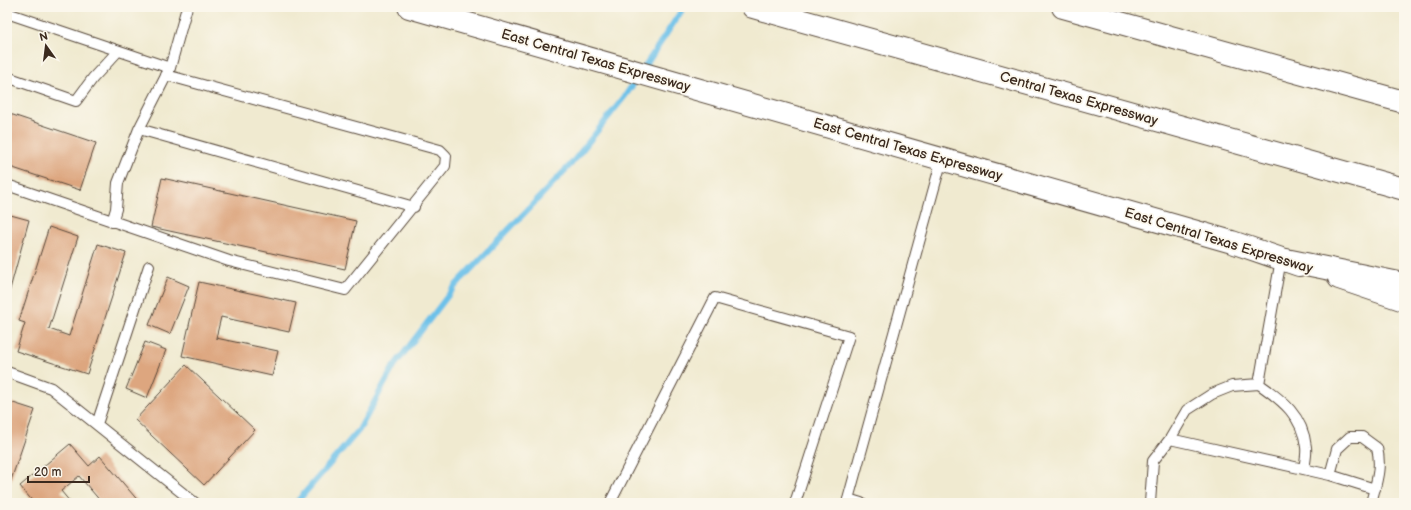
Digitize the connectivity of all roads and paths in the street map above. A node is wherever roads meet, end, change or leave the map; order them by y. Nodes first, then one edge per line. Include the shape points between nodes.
1 (187, 7) edge
2 (409, 7) edge
3 (1063, 7) edge
4 (757, 8) edge
5 (7, 13) edge
6 (118, 51) junction
7 (168, 71) junction
8 (7, 77) edge
9 (1404, 102) edge
10 (139, 129) junction
11 (942, 159) junction
12 (7, 185) edge
13 (1404, 189) edge
14 (414, 207) junction
15 (112, 222) junction
16 (1281, 259) junction
17 (149, 266) dead end
18 (1404, 284) edge
19 (1404, 300) edge
20 (7, 372) edge
21 (1258, 384) junction
22 (97, 424) junction
23 (1170, 439) junction
24 (1304, 469) junction
25 (1330, 475) junction
26 (1375, 489) junction
27 (847, 501) edge
28 (195, 503) edge
29 (610, 503) edge
30 (795, 503) edge
31 (861, 503) edge
32 (1150, 503) edge
33 (1371, 503) edge

1 - 7 lane
2 - 11 main road, East Central Texas Expressway
3 - 9 main road
4 - 13 main road, Central Texas Expressway
5 - 6 lane
6 - 7 lane
6 - 8 lane via 76,101
7 - 10 lane
7 - 14 lane via 440,150 446,156 445,166
10 - 14 lane
10 - 15 lane via 118,183
11 - 16 main road, East Central Texas Expressway via 1232,242
11 - 27 lane
12 - 15 lane
14 - 15 lane via 345,290 229,261
16 - 18 main road
16 - 19 main road, East Central Texas Expressway
16 - 21 lane
17 - 22 lane
20 - 22 lane via 51,388
21 - 23 lane via 1232,386 1212,394 1187,410
21 - 24 lane via 1278,397 1293,412 1302,430 1306,447
22 - 28 lane
23 - 24 lane
23 - 32 lane via 1153,461
24 - 25 lane
25 - 26 lane
25 - 26 lane via 1337,449 1350,437 1362,437 1377,448 1381,462
26 - 33 lane
27 - 31 lane
29 - 30 lane via 715,298 849,336

